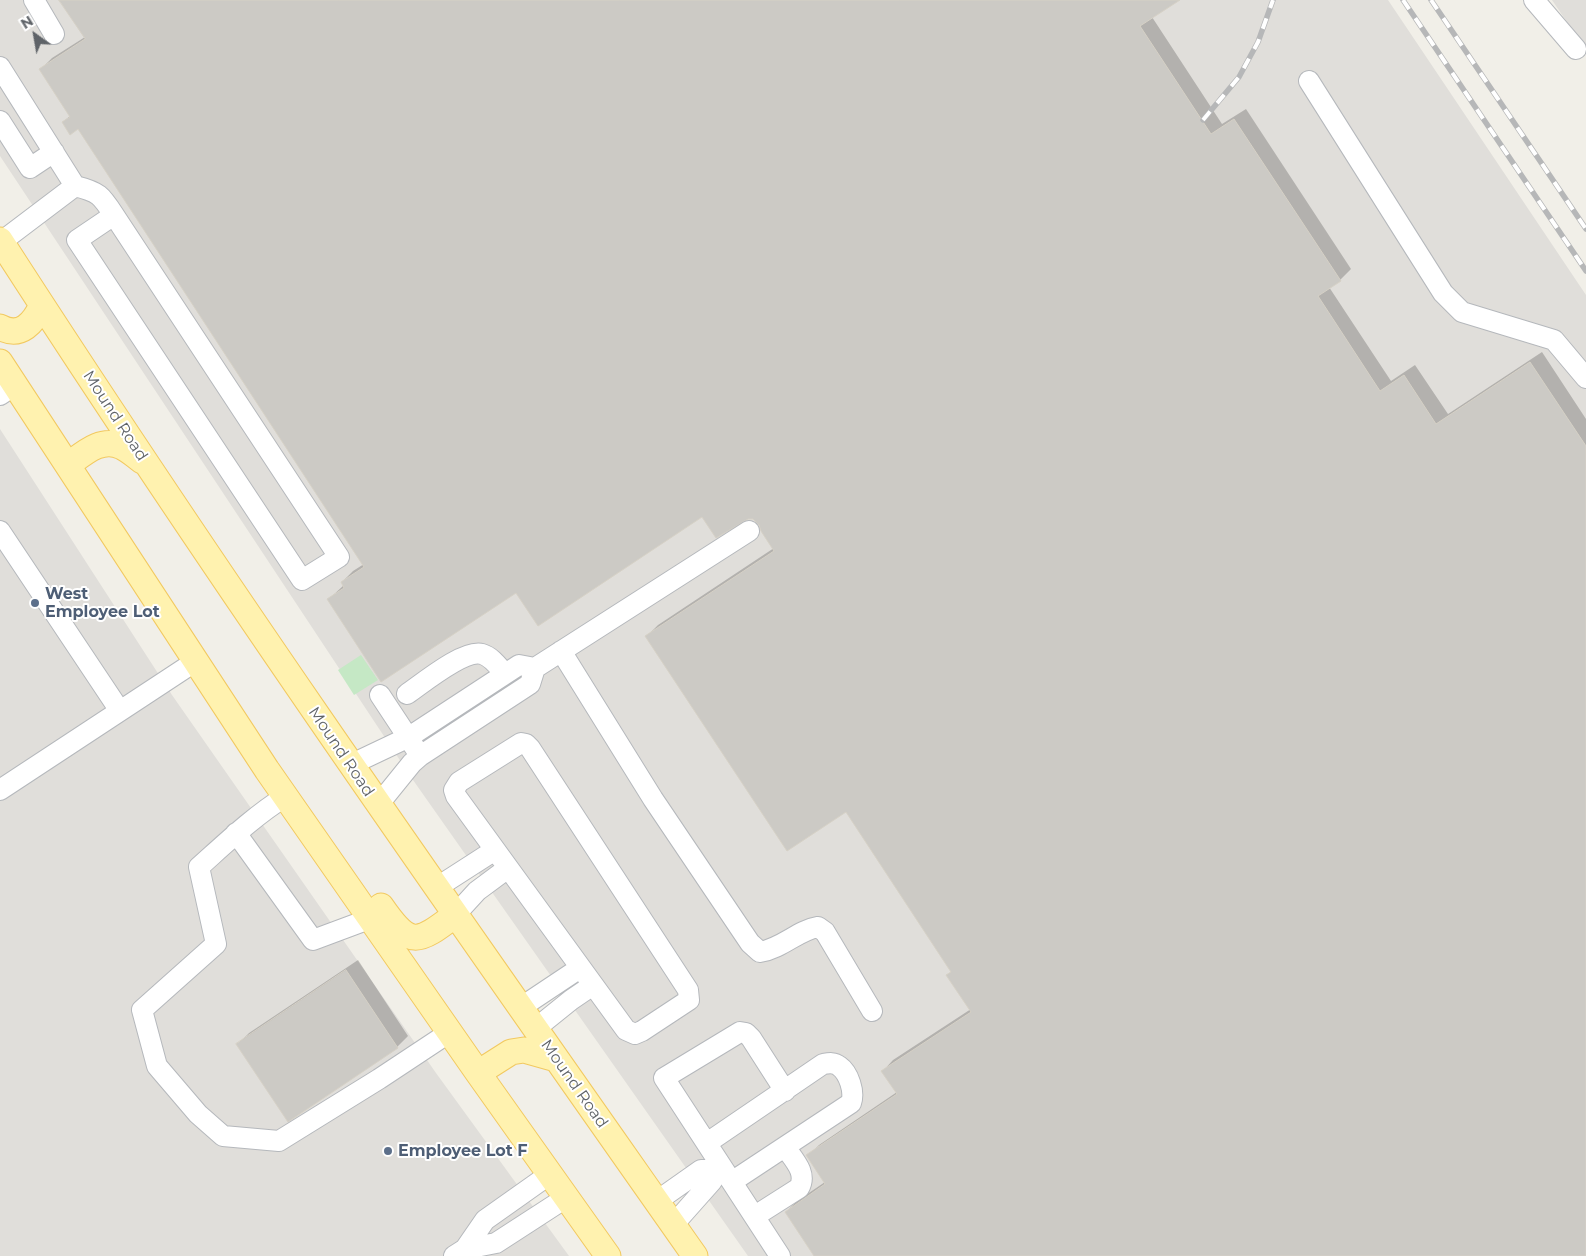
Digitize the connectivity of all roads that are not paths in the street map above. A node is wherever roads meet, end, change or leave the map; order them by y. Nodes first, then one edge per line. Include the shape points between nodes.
1 (34, 0) edge
2 (1534, 0) edge
3 (54, 34) dead end
4 (1576, 49) dead end
5 (0, 67) edge
6 (1309, 81) dead end
7 (0, 121) edge
8 (54, 152) junction
9 (75, 186) junction
10 (114, 215) junction
11 (0, 241) edge
12 (42, 305) junction
13 (0, 327) edge
14 (0, 362) edge
15 (1586, 378) edge
16 (8, 390) edge
17 (146, 464) junction
18 (68, 465) junction
19 (0, 531) edge
20 (748, 531) dead end
21 (561, 652) junction
22 (196, 661) junction
23 (535, 668) junction
24 (505, 674) junction
25 (484, 688) junction
26 (407, 694) dead end
27 (380, 695) dead end
28 (496, 705) junction
29 (120, 711) junction
30 (235, 720) junction
31 (409, 737) junction
32 (420, 756) junction
33 (350, 764) junction
34 (0, 790) edge
35 (286, 796) junction
36 (378, 805) junction
37 (236, 832) junction
38 (495, 850) junction
39 (508, 868) junction
40 (436, 888) junction
41 (455, 915) junction
42 (372, 918) junction
43 (580, 968) junction
44 (592, 986) junction
45 (520, 1008) junction
46 (872, 1010) dead end
47 (535, 1029) junction
48 (450, 1032) junction
49 (556, 1059) junction
50 (478, 1072) junction
51 (785, 1091) junction
52 (707, 1143) junction
53 (785, 1147) junction
54 (717, 1167) junction
55 (550, 1174) junction
56 (733, 1181) junction
57 (567, 1197) junction
58 (657, 1201) junction
59 (754, 1216) junction
60 (673, 1225) junction
61 (459, 1252) edge
62 (608, 1256) edge
63 (695, 1256) edge
64 (780, 1256) edge

1 - 3 lane
2 - 4 lane
5 - 8 lane
6 - 15 lane via 1443,293 1462,312 1554,340
7 - 8 lane via 30,168
8 - 9 lane
9 - 10 lane via 102,196
9 - 11 lane
10 - 10 lane via 339,557 302,580 77,240
11 - 12 main road, Mound Road
12 - 13 main road via 30,325 13,331
12 - 17 main road, Mound Road
14 - 16 main road
16 - 18 main road
17 - 18 main road via 120,446 104,444 88,449
17 - 33 main road, Mound Road
18 - 22 main road
19 - 29 lane
20 - 21 lane
21 - 23 lane
21 - 46 lane via 652,799 750,943 760,952 772,950 818,927 825,932
22 - 29 lane
22 - 30 main road
23 - 24 lane via 519,664
23 - 28 lane via 530,684
24 - 25 lane
24 - 26 lane via 494,661 472,653
25 - 28 lane
25 - 31 lane
27 - 31 lane
28 - 32 lane
29 - 34 lane
30 - 35 main road
30 - 41 main road via 284,765 389,918 406,935 417,938 431,934
31 - 32 lane
31 - 33 lane
32 - 36 lane
33 - 36 main road, Mound Road
35 - 37 lane
35 - 42 main road
36 - 40 main road, Mound Road
37 - 42 lane via 313,940
37 - 48 lane via 199,867 216,944 142,1010 157,1066 198,1114 223,1136 279,1141
38 - 39 lane
38 - 40 lane
38 - 44 lane via 454,790 459,782 515,745 526,744 690,995 689,1000 635,1034 626,1030
39 - 41 lane via 477,890
39 - 43 lane
40 - 41 main road, Mound Road
41 - 45 main road, Mound Road
42 - 48 main road
43 - 44 lane
43 - 45 lane
44 - 47 lane
45 - 47 main road, Mound Road
47 - 49 main road, Mound Road
48 - 50 main road
49 - 50 main road via 524,1050 511,1052
49 - 58 main road, Mound Road
50 - 55 main road
51 - 52 lane
51 - 52 lane via 750,1038 740,1032 664,1078
51 - 53 lane via 823,1064 832,1063 839,1065 844,1072 853,1096 851,1103
52 - 54 lane
53 - 56 lane
53 - 59 lane via 801,1171 800,1188
54 - 56 lane
54 - 58 lane via 700,1170
54 - 60 lane via 712,1181
55 - 57 main road
55 - 61 lane via 485,1220
56 - 59 lane
57 - 61 lane via 496,1243
57 - 62 main road
58 - 60 main road, Mound Road
59 - 64 lane
60 - 63 main road, Mound Road

